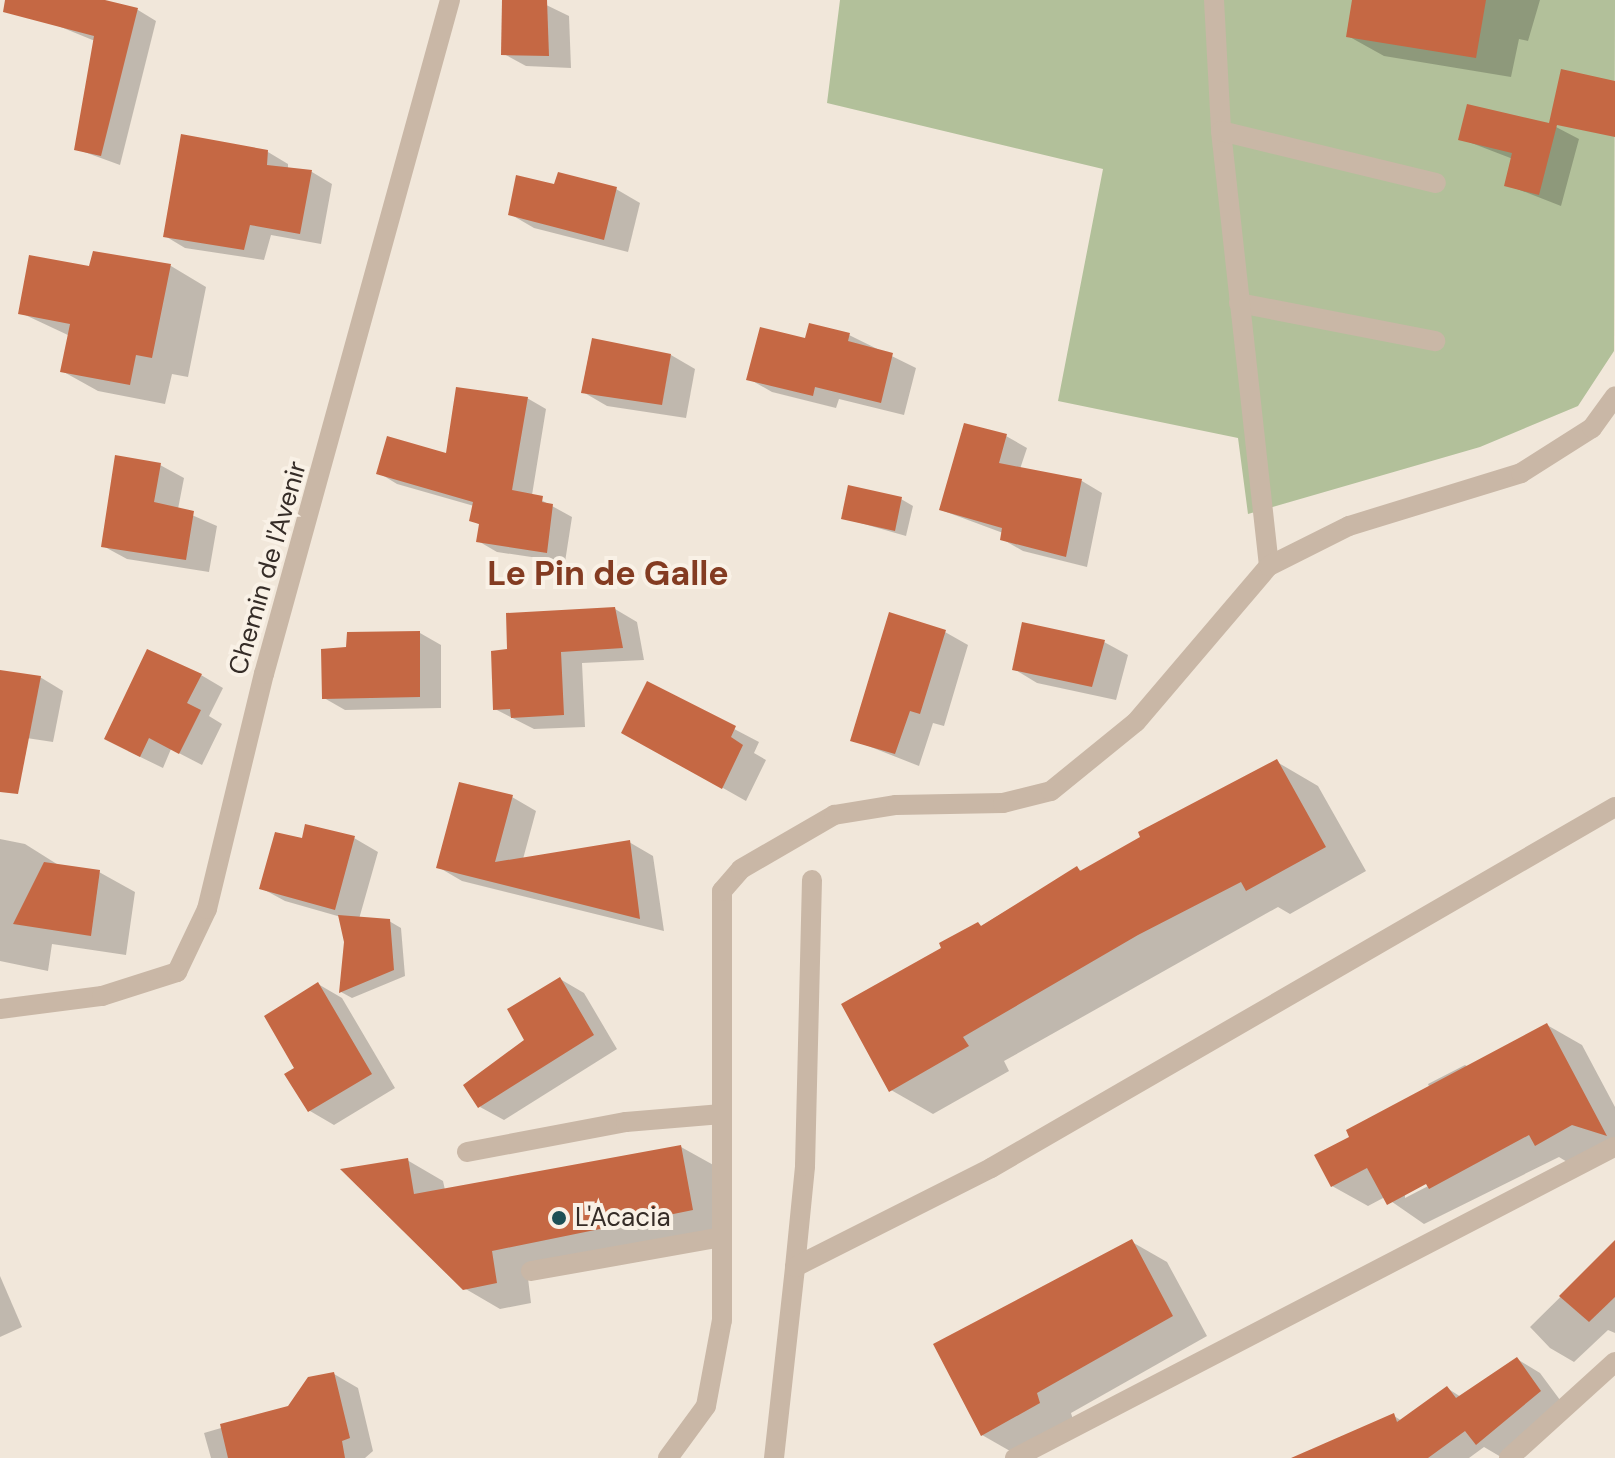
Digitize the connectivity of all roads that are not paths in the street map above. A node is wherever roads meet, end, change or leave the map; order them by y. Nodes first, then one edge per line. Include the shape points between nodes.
1 (450, 0) edge
2 (1214, 0) edge
3 (1221, 131) junction
4 (1436, 183) dead end
5 (1239, 303) junction
6 (1435, 341) dead end
7 (1615, 396) edge
8 (1269, 566) junction
9 (1615, 807) edge
10 (812, 880) dead end
11 (0, 1009) edge
12 (722, 1114) junction
13 (1614, 1147) edge
14 (467, 1152) dead end
15 (722, 1237) junction
16 (795, 1267) junction
17 (531, 1271) dead end
18 (1615, 1362) edge
19 (668, 1458) edge
20 (774, 1458) edge
21 (1015, 1458) edge
22 (1509, 1458) edge

1 - 11 street, Chemin de l'Avenir via 391,229 264,674 207,909 177,972 102,996
2 - 3 street
3 - 4 street
3 - 5 street
5 - 6 street
5 - 8 street
7 - 8 street via 1592,428 1521,473 1349,526
8 - 12 street via 1136,722 1051,791 1003,803 896,805 834,815 741,869 722,891
9 - 16 street via 991,1168
10 - 16 street via 805,1166
12 - 14 street via 626,1122
12 - 15 street
13 - 21 street
15 - 17 street
15 - 19 street via 722,1320 706,1406
16 - 20 street
18 - 22 street

